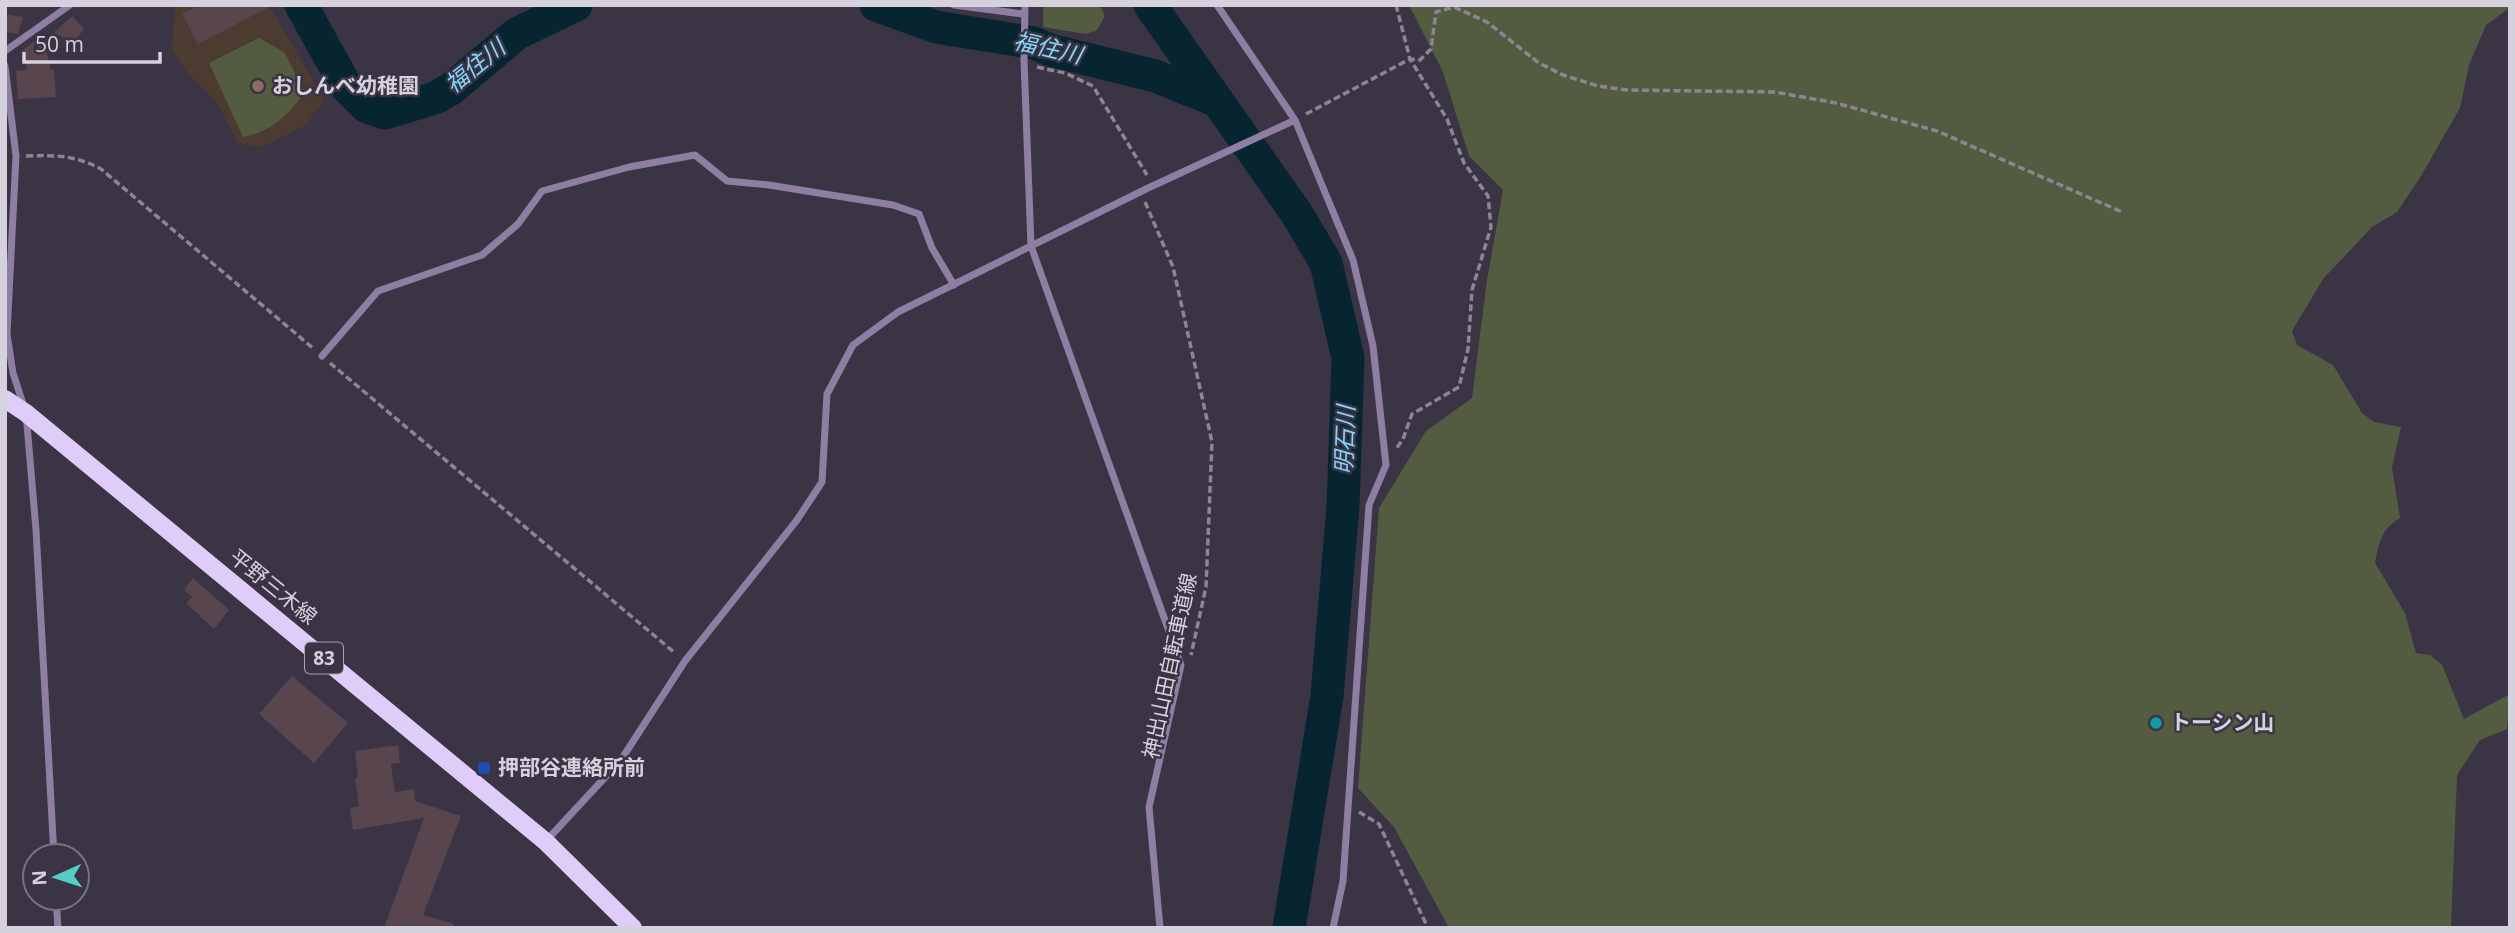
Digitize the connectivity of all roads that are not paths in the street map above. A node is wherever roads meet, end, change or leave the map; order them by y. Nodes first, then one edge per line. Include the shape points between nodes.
1 (70, 5) edge
2 (954, 5) edge
3 (1217, 5) edge
4 (1024, 10) edge
5 (5, 51) edge
6 (5, 66) edge
7 (1295, 120) junction
8 (1031, 246) junction
9 (954, 285) junction
10 (322, 356) road end
11 (5, 399) edge
12 (26, 413) junction
13 (53, 842) edge
14 (546, 842) junction
15 (633, 928) edge
16 (1160, 928) edge
17 (1333, 928) edge

1 - 5 street
2 - 4 street
3 - 7 street
4 - 8 street
6 - 12 street via 16,156 8,334 12,373
7 - 8 street
7 - 17 street via 1353,260 1373,346 1386,465 1369,505 1343,881
8 - 9 street
8 - 16 street via 1181,665 1149,807
9 - 10 street via 919,214 893,205 727,181 695,155 541,191 518,224 482,255 378,291
9 - 14 street via 898,312 853,345 827,394 822,482 685,661 621,760
11 - 12 main road, 平野三木線 / 83
12 - 13 street
12 - 14 main road, 平野三木線 / 83
14 - 15 main road, 平野三木線 / 83

